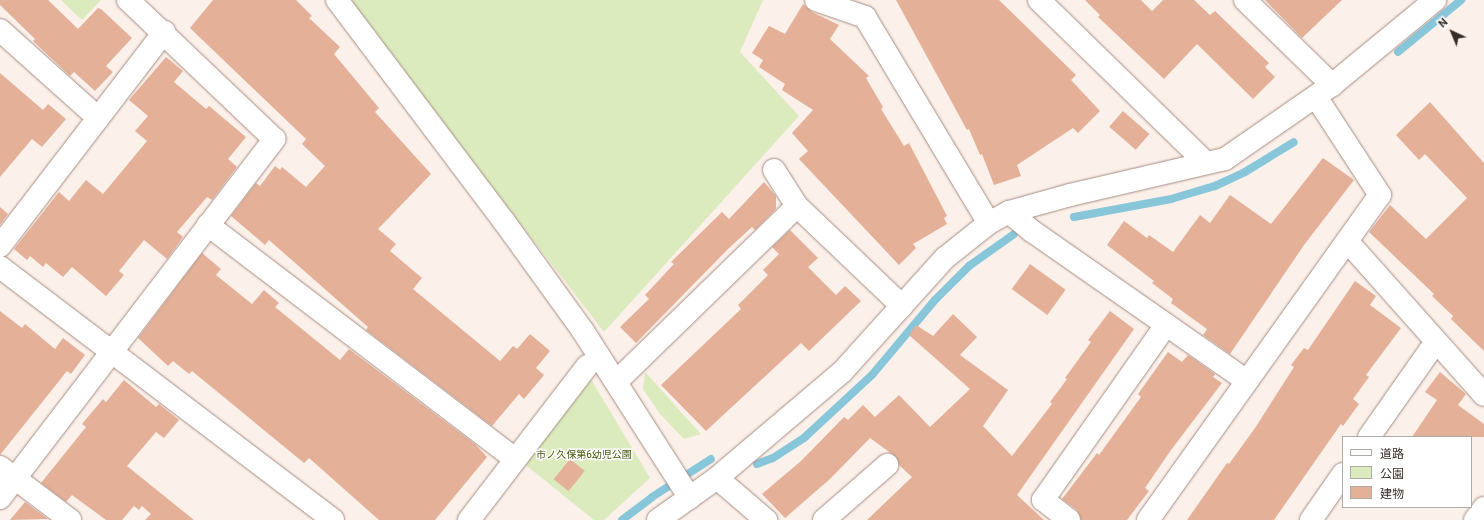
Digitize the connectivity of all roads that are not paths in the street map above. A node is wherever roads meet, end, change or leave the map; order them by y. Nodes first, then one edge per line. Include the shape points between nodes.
1 (128, 0) edge
2 (337, 0) edge
3 (816, 0) edge
4 (1039, 0) edge
5 (1245, 0) edge
6 (1422, 4) edge
7 (0, 30) edge
8 (164, 32) junction
9 (1324, 91) junction
10 (98, 118) junction
11 (1206, 163) junction
12 (774, 170) dead end
13 (797, 206) junction
14 (1009, 212) junction
15 (989, 223) junction
16 (208, 225) junction
17 (1347, 240) junction
18 (0, 246) edge
19 (0, 267) edge
20 (902, 306) junction
21 (1166, 325) junction
22 (1435, 343) junction
23 (111, 352) junction
24 (587, 366) dead end
25 (1247, 381) junction
26 (616, 382) junction
27 (1484, 395) edge
28 (1370, 436) edge
29 (515, 458) junction
30 (887, 465) dead end
31 (8, 473) edge
32 (1342, 475) edge
33 (717, 478) junction
34 (686, 493) junction
35 (0, 498) edge
36 (1484, 508) edge
37 (70, 520) edge
38 (333, 520) edge
39 (469, 520) edge
40 (658, 520) edge
41 (766, 520) edge
42 (824, 520) edge
43 (1069, 520) edge
44 (1148, 520) edge
45 (1311, 520) edge
46 (1475, 520) edge

1 - 8 street
2 - 26 street via 503,220
3 - 15 street via 865,17
4 - 11 street
5 - 9 street
6 - 9 street
7 - 10 street
8 - 10 street
8 - 16 street via 274,138
9 - 11 street via 1225,159
9 - 17 street via 1380,195
10 - 18 street
11 - 14 street
12 - 13 street
13 - 20 street
13 - 26 street
14 - 15 street
14 - 21 street
15 - 20 street via 945,258
16 - 23 street
16 - 29 street
17 - 22 street
17 - 25 street
19 - 23 street
20 - 33 street via 842,372
21 - 25 street
21 - 43 street via 1043,500
22 - 27 street
22 - 28 street
23 - 31 street
23 - 38 street
24 - 29 street
25 - 44 street
26 - 34 street
29 - 39 street
30 - 42 street
31 - 35 street
31 - 37 street
32 - 45 street
33 - 34 street
33 - 41 street
34 - 40 street
36 - 46 street

